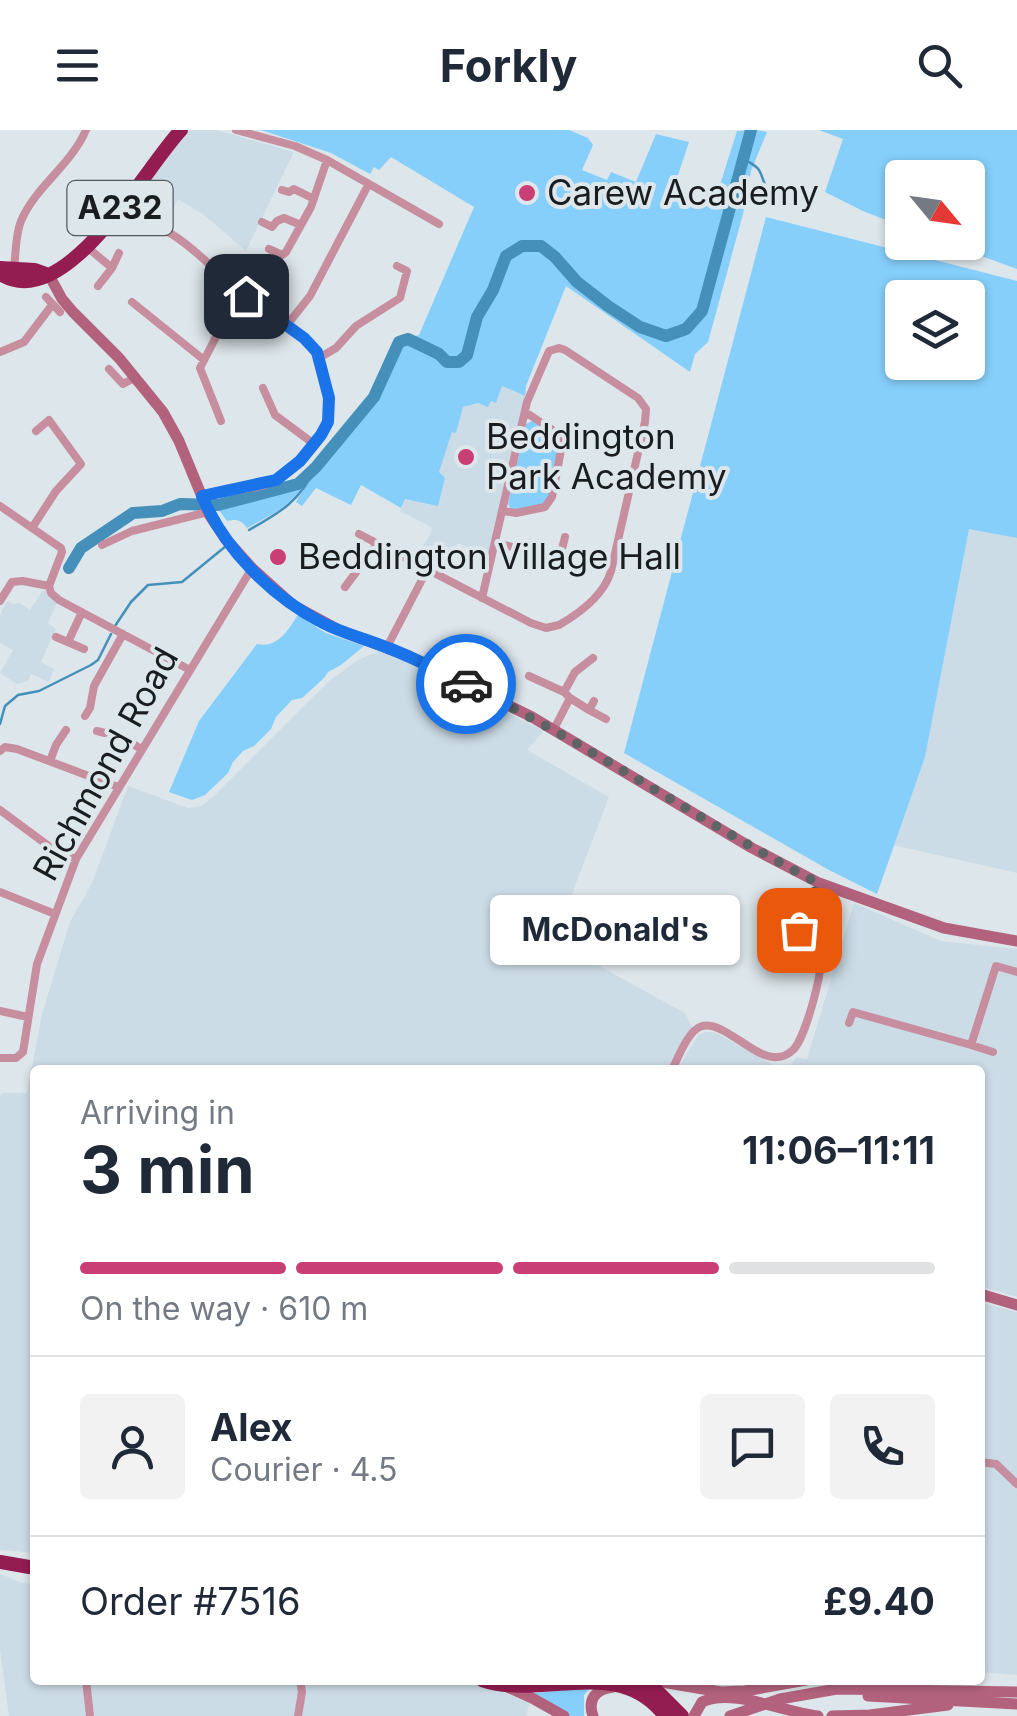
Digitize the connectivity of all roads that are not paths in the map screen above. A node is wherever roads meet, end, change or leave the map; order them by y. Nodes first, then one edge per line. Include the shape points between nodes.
1 (74, 130) edge
2 (181, 130) edge
3 (236, 130) edge
4 (85, 132) edge
5 (328, 160) junction
6 (368, 187) junction
7 (282, 190) dead end
8 (314, 199) junction
9 (138, 207) dead end
10 (262, 222) dead end
11 (139, 223) junction
12 (126, 224) dead end
13 (439, 224) dead end
14 (301, 226) junction
15 (87, 247) junction
16 (269, 249) dead end
17 (119, 253) dead end
18 (397, 266) dead end
19 (112, 268) junction
20 (5, 270) edge
21 (49, 275) junction
22 (229, 283) junction
23 (98, 286) dead end
24 (132, 302) dead end
25 (60, 312) dead end
26 (287, 325) junction
27 (0, 352) edge
28 (319, 358) junction
29 (204, 360) junction
30 (109, 369) dead end
31 (136, 376) junction
32 (264, 388) dead end
33 (525, 412) junction
34 (221, 421) dead end
35 (36, 430) dead end
36 (314, 444) junction
37 (202, 496) junction
38 (0, 506) edge
39 (503, 511) junction
40 (208, 512) junction
41 (32, 528) junction
42 (359, 534) dead end
43 (564, 536) dead end
44 (496, 543) junction
45 (377, 544) junction
46 (102, 545) dead end
47 (252, 568) junction
48 (427, 570) junction
49 (49, 586) junction
50 (345, 586) dead end
51 (482, 598) junction
52 (0, 601) edge
53 (82, 612) junction
54 (121, 633) junction
55 (56, 636) dead end
56 (68, 642) junction
57 (388, 647) junction
58 (84, 649) dead end
59 (593, 658) dead end
60 (190, 670) junction
61 (529, 676) dead end
62 (567, 695) junction
63 (85, 716) dead end
64 (118, 719) dead end
65 (606, 719) dead end
66 (554, 729) junction
67 (66, 730) dead end
68 (97, 730) dead end
69 (110, 730) junction
70 (141, 748) junction
71 (0, 751) edge
72 (50, 761) junction
73 (118, 787) junction
74 (0, 810) edge
75 (76, 859) junction
76 (818, 883) junction
77 (0, 892) edge
78 (55, 914) junction
79 (1017, 941) edge
80 (984, 962) dead end
81 (996, 966) junction
82 (1017, 972) edge
83 (0, 1011) edge
84 (28, 1016) junction
85 (849, 1023) dead end
86 (971, 1046) junction
87 (993, 1052) dead end
88 (0, 1058) edge
89 (675, 1065) edge
90 (985, 1295) edge
91 (1017, 1305) edge
92 (985, 1463) edge
93 (1017, 1484) edge
94 (0, 1562) edge
95 (30, 1567) edge
96 (87, 1685) edge
97 (301, 1685) edge
98 (500, 1685) edge
99 (520, 1685) edge
100 (554, 1685) edge
101 (614, 1685) edge
102 (643, 1685) edge
103 (680, 1685) edge
104 (778, 1685) edge
105 (891, 1685) edge
106 (622, 1686) junction
107 (922, 1688) junction
108 (824, 1692) junction
109 (1017, 1692) edge
110 (968, 1702) junction
111 (1017, 1704) edge
112 (663, 1707) edge
113 (870, 1714) edge
114 (90, 1716) edge
115 (298, 1716) edge
116 (564, 1716) edge
117 (594, 1716) edge
118 (682, 1716) edge
119 (694, 1716) edge
120 (730, 1716) edge
121 (818, 1716) edge
122 (832, 1716) edge

1 - 4 street
2 - 15 highway, A232
3 - 5 street
4 - 20 street via 26,212
5 - 6 street
5 - 8 street
6 - 13 street
6 - 26 street via 310,296
7 - 8 street
8 - 14 street
9 - 11 street
10 - 14 street via 272,227 284,218
11 - 12 street
11 - 22 street via 189,245
14 - 16 street via 284,254
15 - 19 street
15 - 21 highway, A232
17 - 19 street
18 - 28 street via 407,271 400,298
19 - 23 street
20 - 21 highway, A232 via 5,278 29,282
21 - 31 main road via 80,321
22 - 26 street
22 - 29 street via 219,331
24 - 29 street
25 - 27 street via 49,301 36,330
26 - 28 street
28 - 36 street via 330,408
29 - 34 street via 200,372
30 - 31 street via 121,383
31 - 37 main road via 173,430
32 - 36 street via 274,416
33 - 39 street
33 - 39 street via 564,440 552,497 546,507
33 - 51 street via 545,357 559,348 646,409 609,579 600,592 552,628
35 - 41 street via 48,420 81,464
36 - 37 street via 272,482
37 - 40 main road
38 - 41 street
39 - 44 street
40 - 46 street
40 - 47 main road
41 - 49 street via 62,550
42 - 45 street
43 - 44 street via 561,553 548,556
44 - 51 street
45 - 48 street
45 - 50 street
47 - 57 main road via 302,611
47 - 60 street, Richmond Road
48 - 51 street
48 - 57 street
49 - 52 street via 9,584
49 - 53 street
53 - 54 street
53 - 56 street
54 - 60 street
54 - 63 street via 90,686
55 - 56 street
56 - 58 street
57 - 66 main road
59 - 62 street via 575,672
60 - 70 street, Richmond Road
61 - 62 street
62 - 65 street
62 - 66 street
64 - 69 street
66 - 76 main road
67 - 72 street
68 - 69 street
69 - 70 street
70 - 73 street, Richmond Road
71 - 72 street via 10,747
72 - 73 street
73 - 75 street, Richmond Road
74 - 75 street
75 - 78 street, Richmond Road
76 - 79 main road via 944,928
76 - 89 street via 799,930 816,945 822,965 793,1050 769,1057 706,1025 693,1031
77 - 78 street
78 - 84 street, Richmond Road
80 - 81 street
81 - 82 street
81 - 86 street
83 - 84 street
84 - 88 street, Richmond Road via 20,1056
85 - 86 street via 853,1012
86 - 87 street
90 - 91 main road
92 - 93 street
94 - 95 highway
96 - 114 street
97 - 115 street
98 - 116 main road
99 - 100 highway
101 - 106 highway
102 - 112 highway
103 - 104 main road via 721,1692
105 - 107 main road
106 - 112 highway
106 - 117 main road via 597,1692
107 - 108 main road
107 - 109 main road
108 - 110 main road
108 - 120 main road via 780,1698
110 - 111 main road
110 - 113 main road
112 - 118 highway
113 - 122 main road
119 - 121 main road, bridge via 702,1702 717,1697

